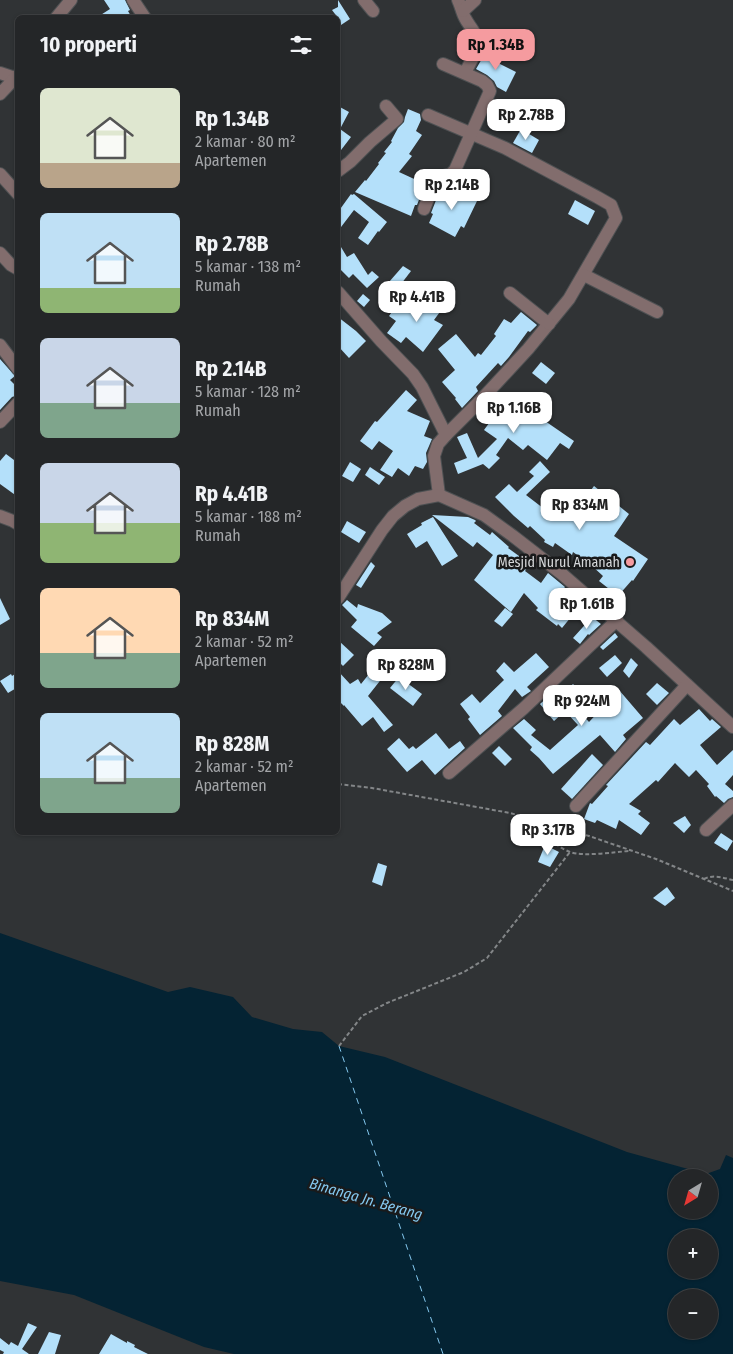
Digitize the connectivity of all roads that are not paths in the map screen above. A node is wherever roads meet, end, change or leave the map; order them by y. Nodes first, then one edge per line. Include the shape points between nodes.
1 (71, 0) edge
2 (133, 0) edge
3 (364, 0) edge
4 (475, 0) edge
5 (461, 6) edge
6 (372, 11) dead end
7 (58, 15) edge
8 (143, 15) edge
9 (443, 64) dead end
10 (0, 73) edge
11 (465, 73) junction
12 (15, 76) edge
13 (15, 77) edge
14 (0, 94) edge
15 (386, 106) dead end
16 (428, 115) dead end
17 (471, 133) junction
18 (340, 169) edge
19 (0, 174) edge
20 (15, 191) edge
21 (424, 209) dead end
22 (0, 253) edge
23 (15, 267) edge
24 (584, 275) junction
25 (510, 293) dead end
26 (340, 294) edge
27 (657, 312) dead end
28 (549, 324) junction
29 (0, 346) edge
30 (15, 365) edge
31 (15, 406) edge
32 (0, 422) edge
33 (446, 435) junction
34 (438, 495) junction
35 (0, 516) edge
36 (15, 522) edge
37 (340, 595) edge
38 (617, 620) junction
39 (687, 685) junction
40 (733, 727) edge
41 (449, 773) dead end
42 (733, 804) edge
43 (576, 806) dead end
44 (706, 830) dead end

1 - 7 street
2 - 8 street
3 - 6 street
4 - 5 street
5 - 11 street via 477,40
9 - 11 street
10 - 12 street
11 - 17 street via 487,85 490,91
13 - 14 street
15 - 18 street via 397,119
16 - 17 street
17 - 21 street via 453,173 436,178
17 - 24 street via 611,205 616,218
19 - 20 street
22 - 23 street
24 - 27 street
24 - 28 street via 570,299
25 - 28 street
26 - 33 street via 413,374
28 - 33 street
29 - 30 street
31 - 32 street
33 - 34 street via 434,456
34 - 37 street via 418,499 393,516
34 - 38 street via 484,516 513,536
35 - 36 street
38 - 39 street
38 - 41 street
39 - 40 street
39 - 43 street
42 - 44 street

